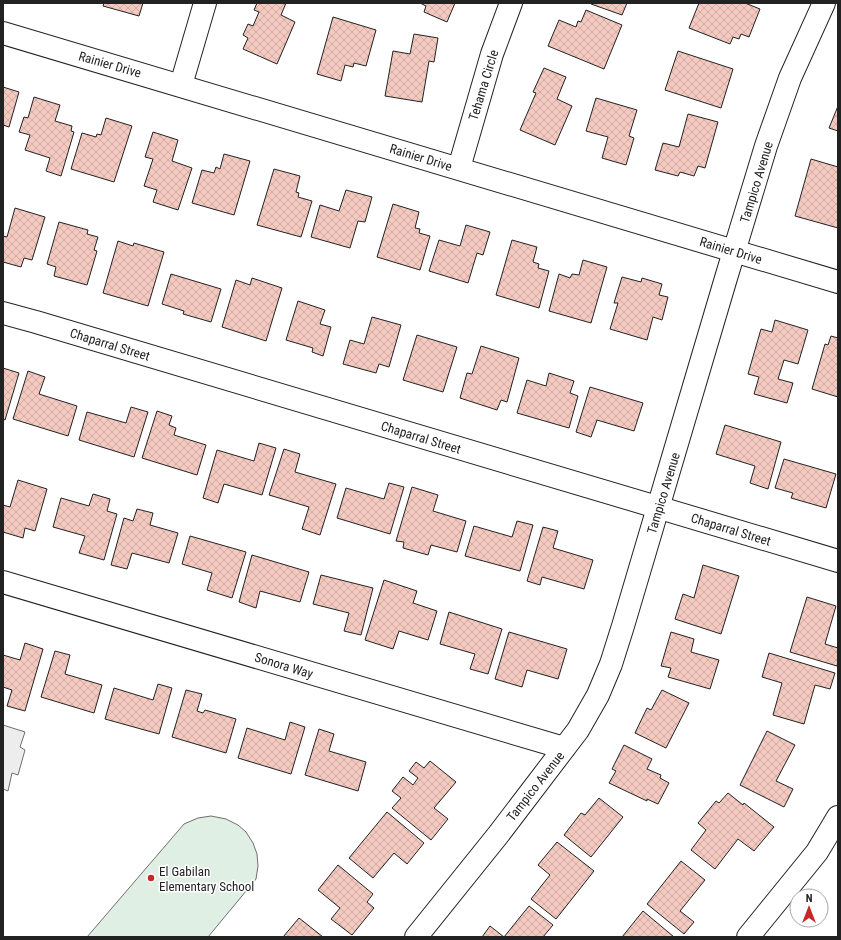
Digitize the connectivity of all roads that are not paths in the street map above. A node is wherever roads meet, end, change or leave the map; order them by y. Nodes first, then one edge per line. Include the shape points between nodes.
1 (205, 3) edge
2 (511, 3) edge
3 (824, 3) edge
4 (3, 33) edge
5 (181, 85) junction
6 (459, 168) junction
7 (734, 251) junction
8 (838, 282) edge
9 (3, 313) edge
10 (659, 508) junction
11 (838, 561) edge
12 (3, 582) edge
13 (564, 748) junction
14 (838, 817) edge
15 (416, 937) edge
16 (748, 937) edge

1 - 5 street
2 - 6 street, Tehama Circle via 490,62
3 - 7 street, Tampico Avenue via 790,78
4 - 5 street, Rainier Drive
5 - 6 street, Rainier Drive
6 - 7 street, Rainier Drive
7 - 8 street, Rainier Drive
7 - 10 street, Tampico Avenue
9 - 10 street, Chaparral Street
10 - 11 street, Chaparral Street
10 - 13 street, Tampico Avenue via 611,664 587,715
12 - 13 street, Sonora Way
13 - 15 street, Tampico Avenue
14 - 16 street via 817,852

